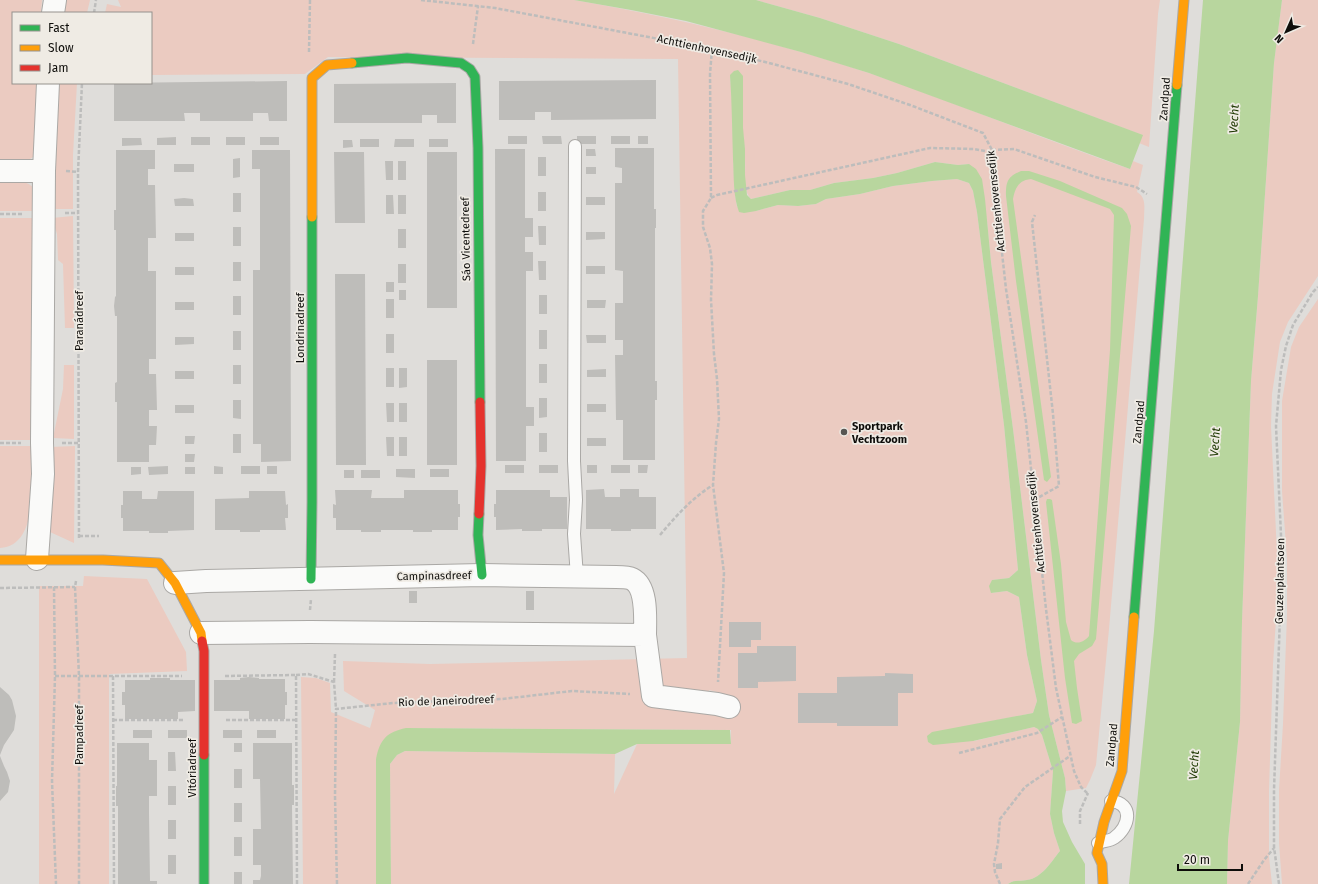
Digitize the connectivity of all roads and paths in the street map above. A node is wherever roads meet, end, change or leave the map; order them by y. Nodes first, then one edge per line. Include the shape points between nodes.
1 (56, 0) edge
2 (96, 0) edge
3 (310, 0) edge
4 (421, 0) edge
5 (1184, 0) edge
6 (478, 6) junction
7 (52, 12) edge
8 (94, 12) edge
9 (712, 49) junction
10 (470, 69) junction
11 (312, 78) junction
12 (48, 84) edge
13 (82, 84) edge
14 (575, 146) dead end
15 (991, 151) junction
16 (0, 171) edge
17 (44, 171) junction
18 (711, 198) junction
19 (1169, 200) junction
20 (1035, 215) dead end
21 (1318, 287) edge
22 (713, 485) junction
23 (1034, 500) junction
24 (660, 535) dead end
25 (80, 536) junction
26 (103, 536) dead end
27 (37, 559) junction
28 (0, 560) edge
29 (78, 560) junction
30 (482, 575) junction
31 (577, 577) junction
32 (311, 579) junction
33 (175, 583) junction
34 (54, 587) junction
35 (75, 587) junction
36 (0, 588) edge
37 (310, 632) junction
38 (336, 632) junction
39 (645, 635) junction
40 (203, 642) junction
41 (296, 675) junction
42 (55, 676) junction
43 (79, 676) junction
44 (113, 676) junction
45 (204, 676) junction
46 (334, 682) junction
47 (653, 696) junction
48 (723, 705) joint
49 (336, 709) junction
50 (1062, 717) junction
51 (959, 753) dead end
52 (1070, 756) junction
53 (1088, 794) dead end
54 (1111, 801) junction
55 (1098, 842) junction
56 (1274, 847) junction
57 (56, 884) edge
58 (79, 884) edge
59 (114, 884) edge
60 (204, 884) edge
61 (297, 884) edge
62 (337, 884) edge
63 (1000, 884) edge
64 (1103, 884) edge
65 (1248, 884) edge
66 (1279, 884) edge

1 - 7 street
2 - 8 path
3 - 11 path via 309,69
4 - 6 path, Achttienhovensedijk
5 - 19 street, Zandpad
6 - 9 path, Achttienhovensedijk
6 - 10 path
9 - 15 path, Achttienhovensedijk via 848,84 910,105 984,133
9 - 18 path
10 - 11 street via 461,63 407,58 327,65
10 - 30 street, Sáo Vicentedreef via 475,77 478,148 481,458 478,535
11 - 32 street, Londrinadreef
12 - 17 street
13 - 25 path, Paranádreef via 78,172
14 - 31 lane via 574,534
15 - 18 path via 930,148
15 - 19 path via 1014,150 1095,177 1136,187 1150,196
15 - 23 path, Achttienhovensedijk
16 - 17 street
17 - 27 street via 43,474
18 - 22 path via 703,211 703,227 712,264 713,346 719,419
19 - 54 street, Zandpad via 1122,771
20 - 23 path via 1032,222 1059,486
21 - 56 path, Geuzenplantsoen via 1293,325 1286,346 1281,370 1277,419 1282,557
22 - 24 path via 700,493
22 - 48 path via 724,573
23 - 50 path, Achttienhovensedijk via 1056,688
25 - 26 path
25 - 29 path, Paranádreef
27 - 28 street
27 - 29 street
29 - 33 street via 158,564
29 - 35 path, Paranádreef
30 - 31 street, Campinasdreef
30 - 32 street, Campinasdreef
31 - 39 street, Campinasdreef via 632,578 640,586 644,596
32 - 33 street, Campinasdreef
32 - 37 path
33 - 40 street
34 - 35 path
34 - 36 path
34 - 42 path
35 - 43 path, Pampadreef
37 - 38 street
37 - 40 street
38 - 39 street
38 - 46 path
39 - 47 street, Campinasdreef
40 - 45 street, Vitóriadreef
41 - 45 path
41 - 46 path via 308,674
41 - 61 path
42 - 43 path
42 - 57 path via 52,781
43 - 44 path
43 - 58 path, Pampadreef
44 - 45 path
44 - 59 path
45 - 60 street, Vitóriadreef
46 - 49 path
47 - 48 street
47 - 49 path, Rio de Janeirodreef via 572,692
49 - 62 path
50 - 51 path via 1037,733
50 - 52 path, Achttienhovensedijk
52 - 53 path, Achttienhovensedijk via 1081,788
52 - 63 path via 1025,787 1000,819 994,864
54 - 55 street, Zandpad
54 - 55 lane via 1125,807 1128,815 1126,822 1113,839
55 - 64 street via 1097,853 1103,865
56 - 65 path
56 - 66 path, Geuzenplantsoen

